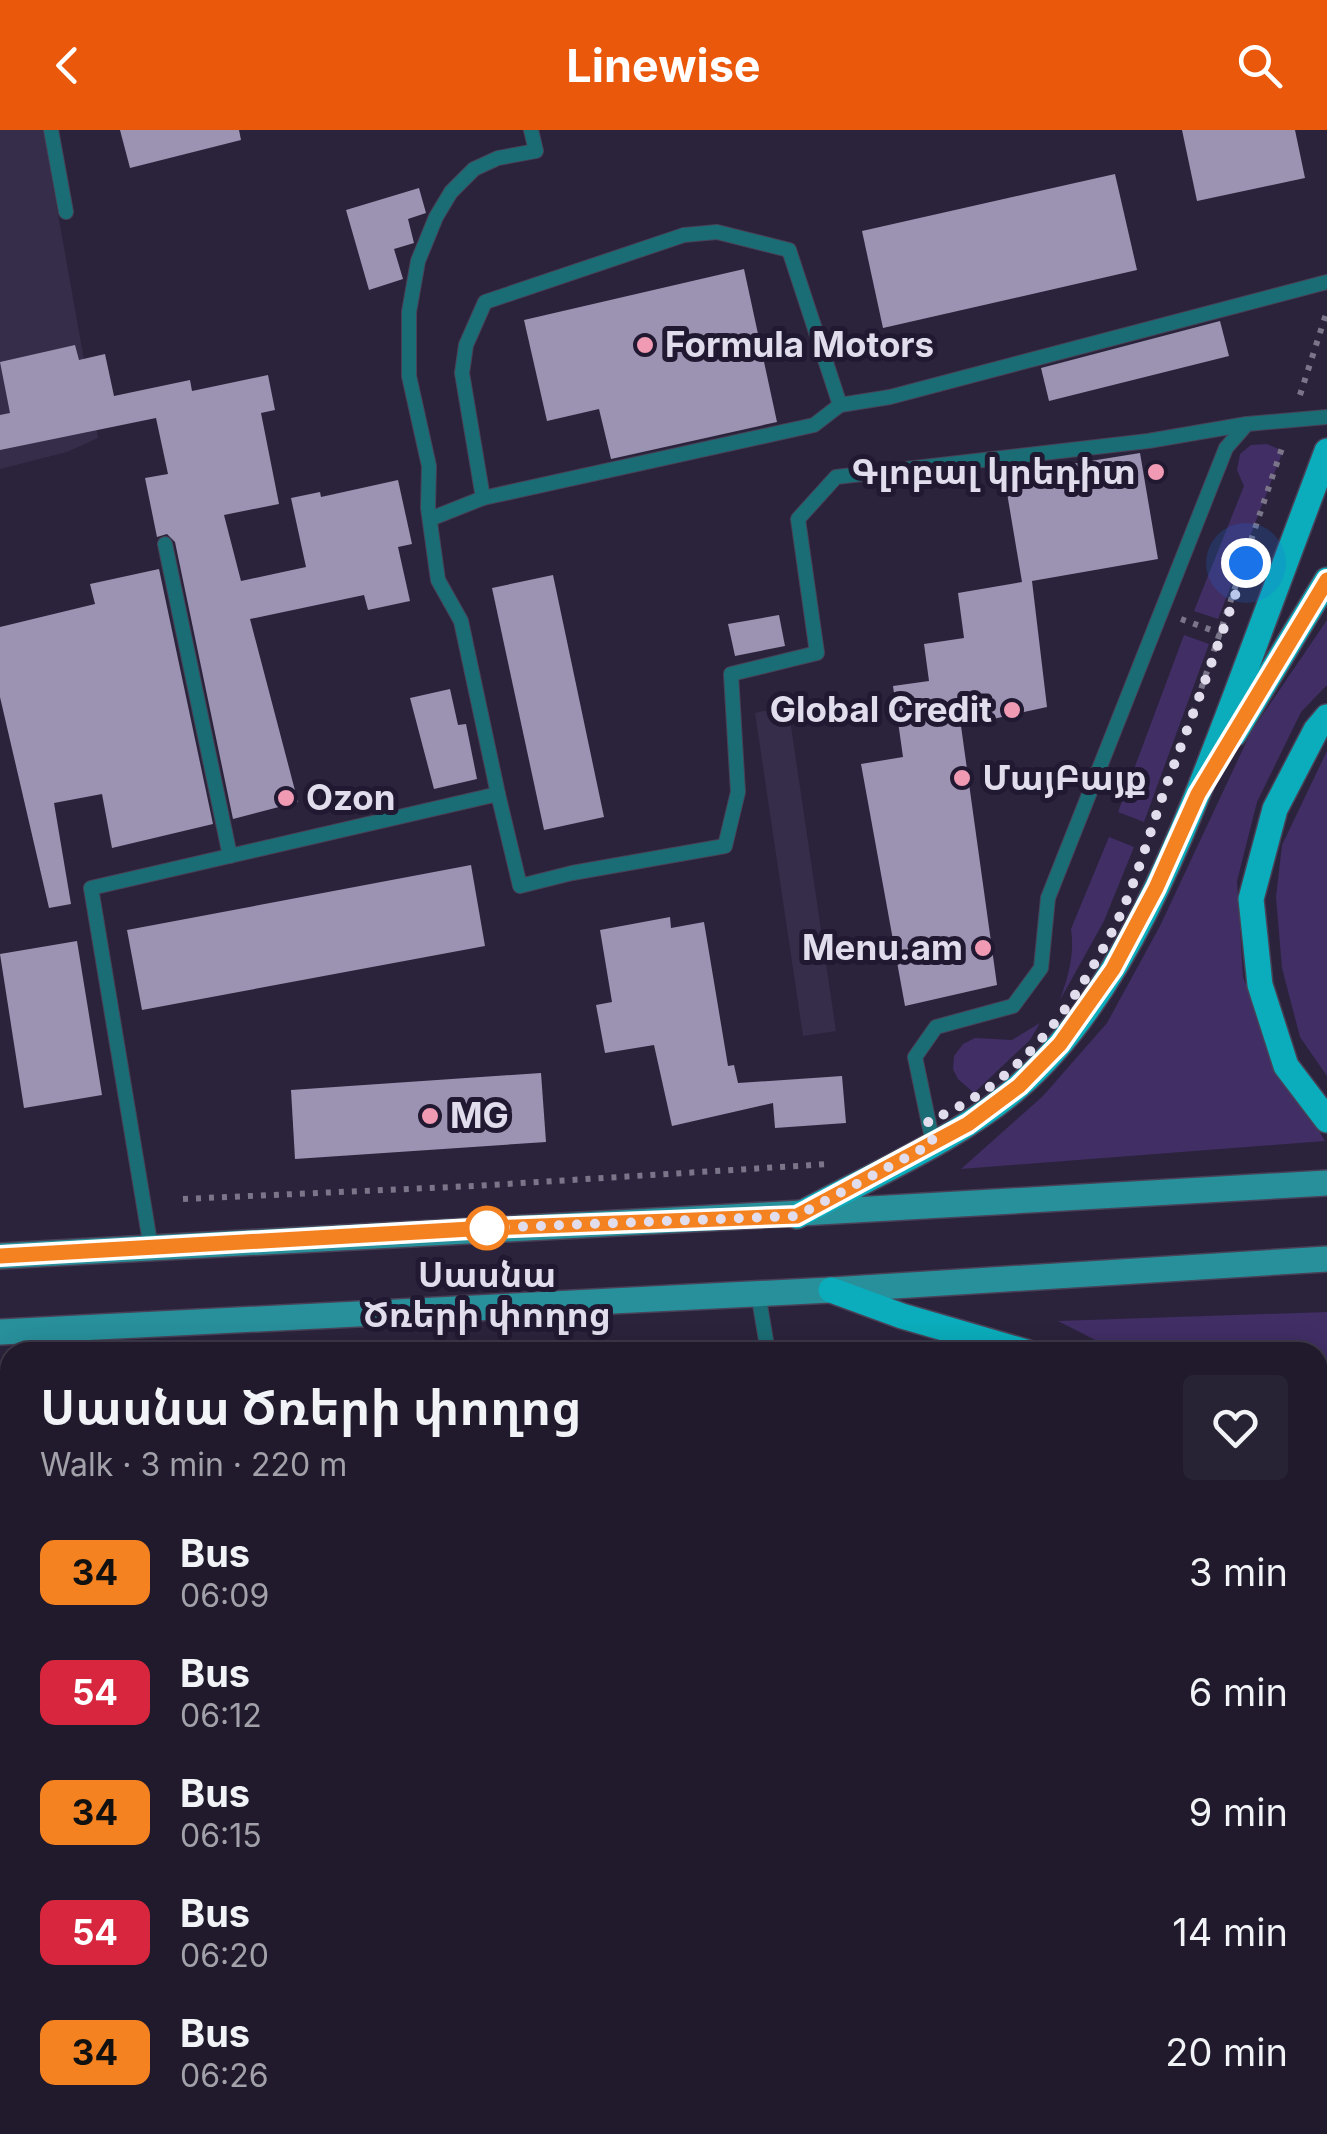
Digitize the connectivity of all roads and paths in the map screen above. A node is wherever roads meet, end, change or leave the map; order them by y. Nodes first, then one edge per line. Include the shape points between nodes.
1 (51, 130) edge
2 (531, 130) edge
3 (66, 212) dead end
4 (1327, 282) edge
5 (1327, 311) edge
6 (840, 405) junction
7 (1327, 417) edge
8 (1292, 420) junction
9 (1247, 424) junction
10 (1327, 450) edge
11 (483, 498) junction
12 (430, 518) junction
13 (164, 544) dead end
14 (1327, 580) edge
15 (1190, 622) dead end
16 (1222, 634) junction
17 (1327, 717) edge
18 (1189, 726) dead end
19 (498, 794) junction
20 (1198, 794) junction
21 (230, 856) junction
22 (1327, 1120) edge
23 (933, 1143) junction
24 (832, 1164) dead end
25 (1327, 1183) edge
26 (182, 1198) dead end
27 (797, 1216) junction
28 (152, 1248) junction
29 (0, 1256) edge
30 (1327, 1259) edge
31 (831, 1290) junction
32 (758, 1294) junction
33 (0, 1332) edge
34 (30, 1332) junction
35 (39, 1342) edge
36 (766, 1342) edge
37 (992, 1342) edge

1 - 3 lane
2 - 12 lane via 536,151 474,169 451,192 411,286 409,376 429,466
4 - 6 lane
5 - 8 path
6 - 11 lane via 814,425
6 - 11 lane via 789,250 717,232 684,236 485,302 466,344 462,373
7 - 8 lane
8 - 9 lane
8 - 16 path
9 - 19 lane via 836,478 798,520 817,653 731,674 738,792 725,846 520,886
9 - 23 lane via 1216,471 1048,898 1041,968 1013,1006 936,1027 915,1057
10 - 20 main road
11 - 12 lane
12 - 19 lane via 438,580 461,621
13 - 21 lane
14 - 20 main road
15 - 16 path
16 - 18 path
17 - 22 main road via 1275,808 1251,898 1260,986 1286,1066
19 - 21 lane
20 - 23 main road via 1113,969 1060,1044 1019,1086
21 - 28 lane via 91,888
23 - 27 main road
24 - 26 path
25 - 27 main road
27 - 28 main road
28 - 29 main road
30 - 31 main road
31 - 32 main road
31 - 37 main road
32 - 34 main road
32 - 36 lane
33 - 34 main road
34 - 35 lane

